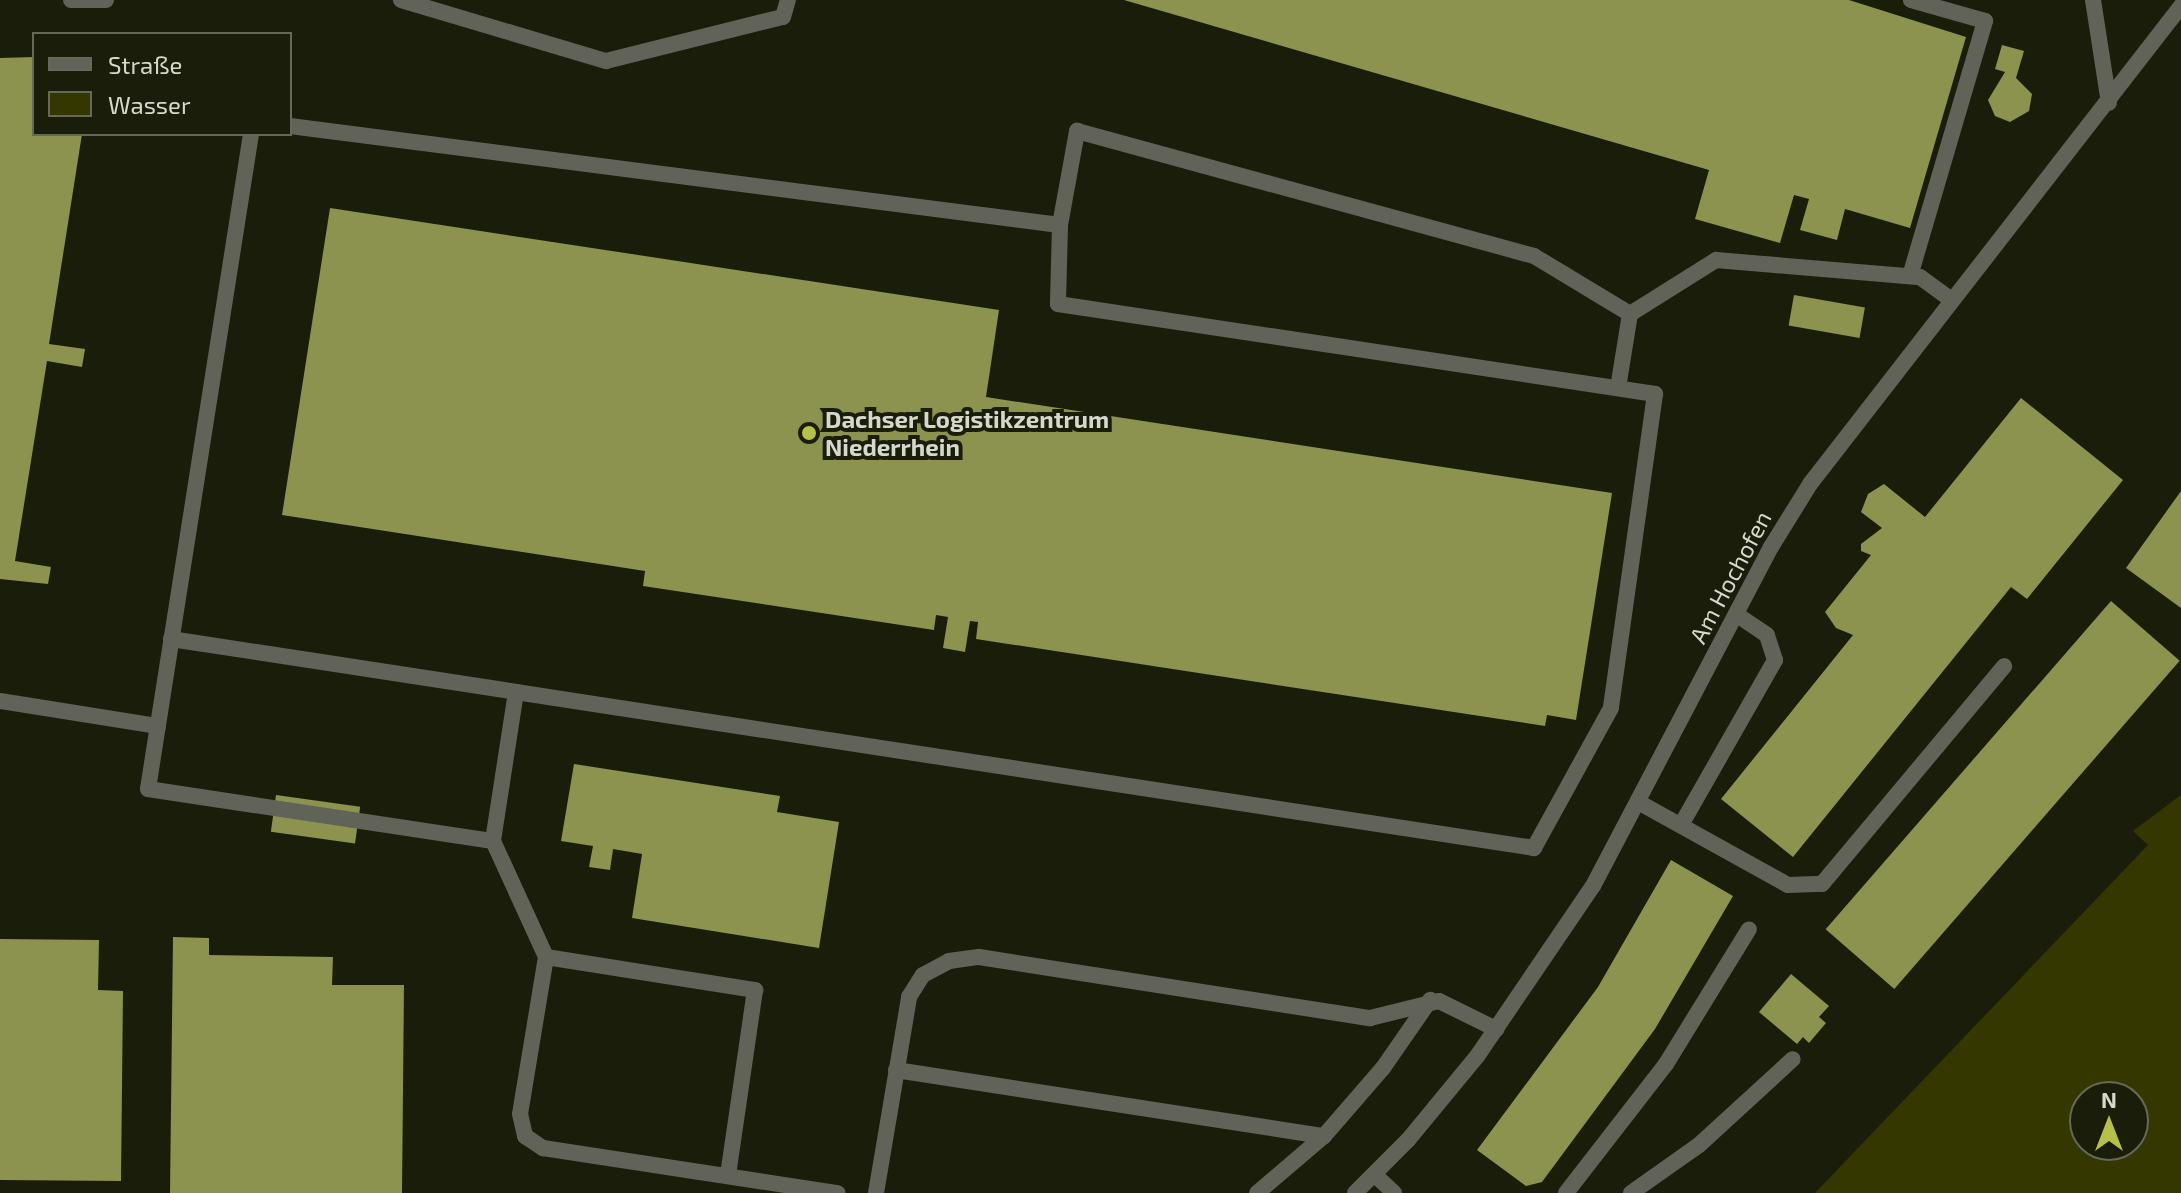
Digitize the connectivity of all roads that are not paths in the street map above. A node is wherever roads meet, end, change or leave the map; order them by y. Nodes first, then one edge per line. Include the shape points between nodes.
1 (71, 0) edge
2 (106, 0) edge
3 (401, 0) edge
4 (788, 0) edge
5 (1911, 0) edge
6 (2093, 0) edge
7 (2181, 6) edge
8 (2109, 103) junction
9 (292, 126) edge
10 (251, 136) edge
11 (1060, 225) junction
12 (1910, 276) junction
13 (1952, 300) junction
14 (1630, 314) junction
15 (1618, 388) junction
16 (1736, 614) junction
17 (171, 639) junction
18 (2004, 666) dead end
19 (516, 692) junction
20 (0, 701) edge
21 (158, 726) junction
22 (1640, 803) junction
23 (1681, 825) junction
24 (493, 841) junction
25 (1749, 929) dead end
26 (546, 957) junction
27 (1430, 1000) junction
28 (1496, 1029) junction
29 (1793, 1059) dead end
30 (896, 1070) junction
31 (1324, 1136) junction
32 (1375, 1175) junction
33 (728, 1176) junction
34 (838, 1193) edge
35 (876, 1193) edge
36 (1257, 1193) edge
37 (1355, 1193) edge
38 (1394, 1193) edge
39 (1566, 1193) edge
40 (1631, 1193) edge

1 - 2 street
3 - 4 street via 606,61 783,17
5 - 12 street via 1985,21
6 - 8 street
7 - 8 street, Am Hochofen
8 - 13 street, Am Hochofen
9 - 11 street
10 - 17 street
11 - 14 street via 1077,131 1534,256
11 - 15 street via 1058,304
12 - 13 street
12 - 14 street via 1716,260
13 - 16 street, Am Hochofen via 1810,484
14 - 15 street
15 - 19 street via 1655,394 1611,708 1534,848
16 - 22 street, Am Hochofen
16 - 23 street via 1767,635 1775,660
17 - 19 street
17 - 21 street
18 - 23 street via 1822,884 1788,885
19 - 24 street
20 - 21 street
21 - 24 street via 148,789
22 - 23 street
22 - 28 street, Am Hochofen via 1593,886
24 - 26 street
25 - 39 street via 1666,1064
26 - 33 street via 520,1114 525,1136 543,1148
26 - 33 street via 755,990
27 - 28 street
27 - 30 street via 1370,1018 979,957 949,961 923,975 909,997
27 - 31 street via 1383,1068
28 - 32 street, Am Hochofen
29 - 40 street via 1699,1145
30 - 31 street
30 - 35 street
31 - 36 street
32 - 37 street, Am Hochofen
32 - 38 street
33 - 34 street

